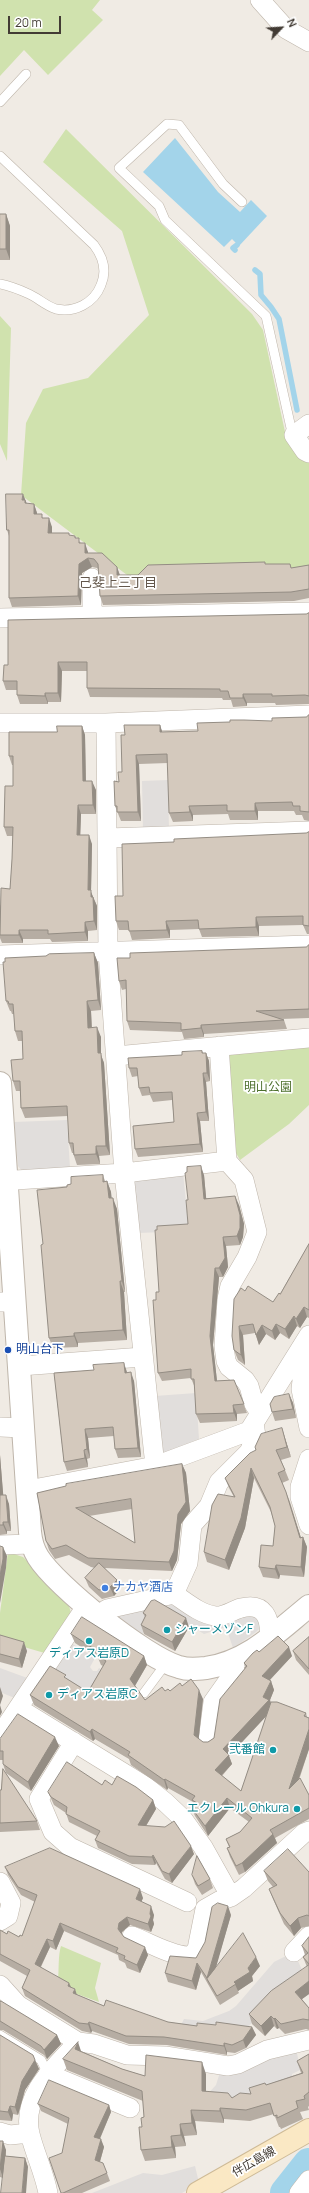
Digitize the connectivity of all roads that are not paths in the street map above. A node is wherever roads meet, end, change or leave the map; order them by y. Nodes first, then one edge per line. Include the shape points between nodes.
1 (260, 0) edge
2 (309, 42) edge
3 (26, 74) dead end
4 (0, 102) edge
5 (0, 156) edge
6 (242, 202) dead end
7 (0, 284) edge
8 (302, 429) edge
9 (309, 453) edge
10 (92, 578) dead end
11 (309, 612) edge
12 (92, 617) junction
13 (0, 618) edge
14 (309, 715) edge
15 (0, 723) edge
16 (106, 723) junction
17 (309, 831) edge
18 (108, 838) junction
19 (309, 945) edge
20 (108, 952) junction
21 (0, 955) edge
22 (309, 1038) edge
23 (219, 1046) junction
24 (116, 1056) junction
25 (0, 1083) edge
26 (227, 1161) junction
27 (124, 1173) junction
28 (4, 1181) edge
29 (7, 1302) edge
30 (306, 1339) edge
31 (143, 1357) junction
32 (20, 1366) junction
33 (257, 1418) junction
34 (0, 1428) edge
35 (23, 1428) junction
36 (309, 1428) edge
37 (309, 1459) edge
38 (155, 1466) junction
39 (28, 1490) junction
40 (309, 1525) edge
41 (31, 1544) junction
42 (0, 1545) edge
43 (174, 1594) junction
44 (309, 1606) edge
45 (93, 1610) junction
46 (269, 1638) junction
47 (167, 1662) junction
48 (233, 1662) junction
49 (144, 1693) dead end
50 (18, 1708) junction
51 (0, 1735) edge
52 (208, 1740) edge
53 (74, 1742) junction
54 (309, 1831) edge
55 (0, 1882) edge
56 (231, 1897) junction
57 (187, 1902) dead end
58 (0, 1921) edge
59 (132, 1936) dead end
60 (309, 1936) edge
61 (294, 1952) dead end
62 (0, 1985) edge
63 (0, 2035) edge
64 (309, 2040) edge
65 (78, 2042) junction
66 (48, 2074) junction
67 (130, 2108) dead end
68 (309, 2130) edge
69 (0, 2132) edge
70 (30, 2132) junction
71 (309, 2180) edge
72 (48, 2193) edge
73 (198, 2193) edge
74 (299, 2193) edge

1 - 2 street via 286,29
3 - 4 lane
5 - 7 lane via 94,245 101,255 104,267 103,280 95,296 89,302 73,309 53,308 29,294
6 - 8 lane via 223,184 179,125 167,124 119,168 159,206 165,220 266,316 291,428
8 - 9 street via 305,451
10 - 12 street
11 - 12 street
12 - 13 street
14 - 16 street
15 - 16 street
16 - 18 street
17 - 18 street
18 - 20 street
19 - 20 street
20 - 21 street
20 - 24 street
22 - 23 street
23 - 24 street
23 - 26 street
24 - 27 street
25 - 28 street
26 - 27 street
26 - 33 street via 244,1180 258,1232 230,1286 224,1346 229,1367 249,1386
27 - 28 street
27 - 31 street
28 - 29 street
29 - 32 street
30 - 33 street
30 - 36 street via 301,1389
31 - 32 street
31 - 38 street
32 - 35 street
33 - 38 street via 249,1431
33 - 43 street via 256,1436 249,1452 219,1482 209,1506 192,1525 188,1563
34 - 35 street
35 - 39 street
37 - 40 street via 300,1487 300,1497
38 - 39 street
39 - 41 street
41 - 42 street
41 - 45 street via 46,1568
43 - 45 street
43 - 46 street via 213,1616 242,1608 258,1608 266,1613 269,1619
44 - 46 street
45 - 47 street via 128,1638
45 - 50 street
46 - 48 street
47 - 48 street via 178,1667 196,1669
47 - 49 lane
48 - 52 street via 235,1671 213,1702
50 - 51 street
50 - 53 street
53 - 56 street via 145,1786 183,1819 203,1847
53 - 57 street via 39,1799 53,1832 70,1848 154,1889
54 - 56 street
55 - 58 street via 11,1903 8,1916
56 - 59 street via 205,1909 197,1949 188,1956
60 - 61 street
62 - 65 street via 18,2006
63 - 66 lane via 41,2060
64 - 65 street via 268,2050 228,2066 165,2056 127,2055 94,2044
65 - 66 street
66 - 67 street
66 - 70 street via 30,2105
68 - 73 main road, 伴広島線
69 - 70 street via 10,2135
70 - 72 street via 45,2175
71 - 74 street

